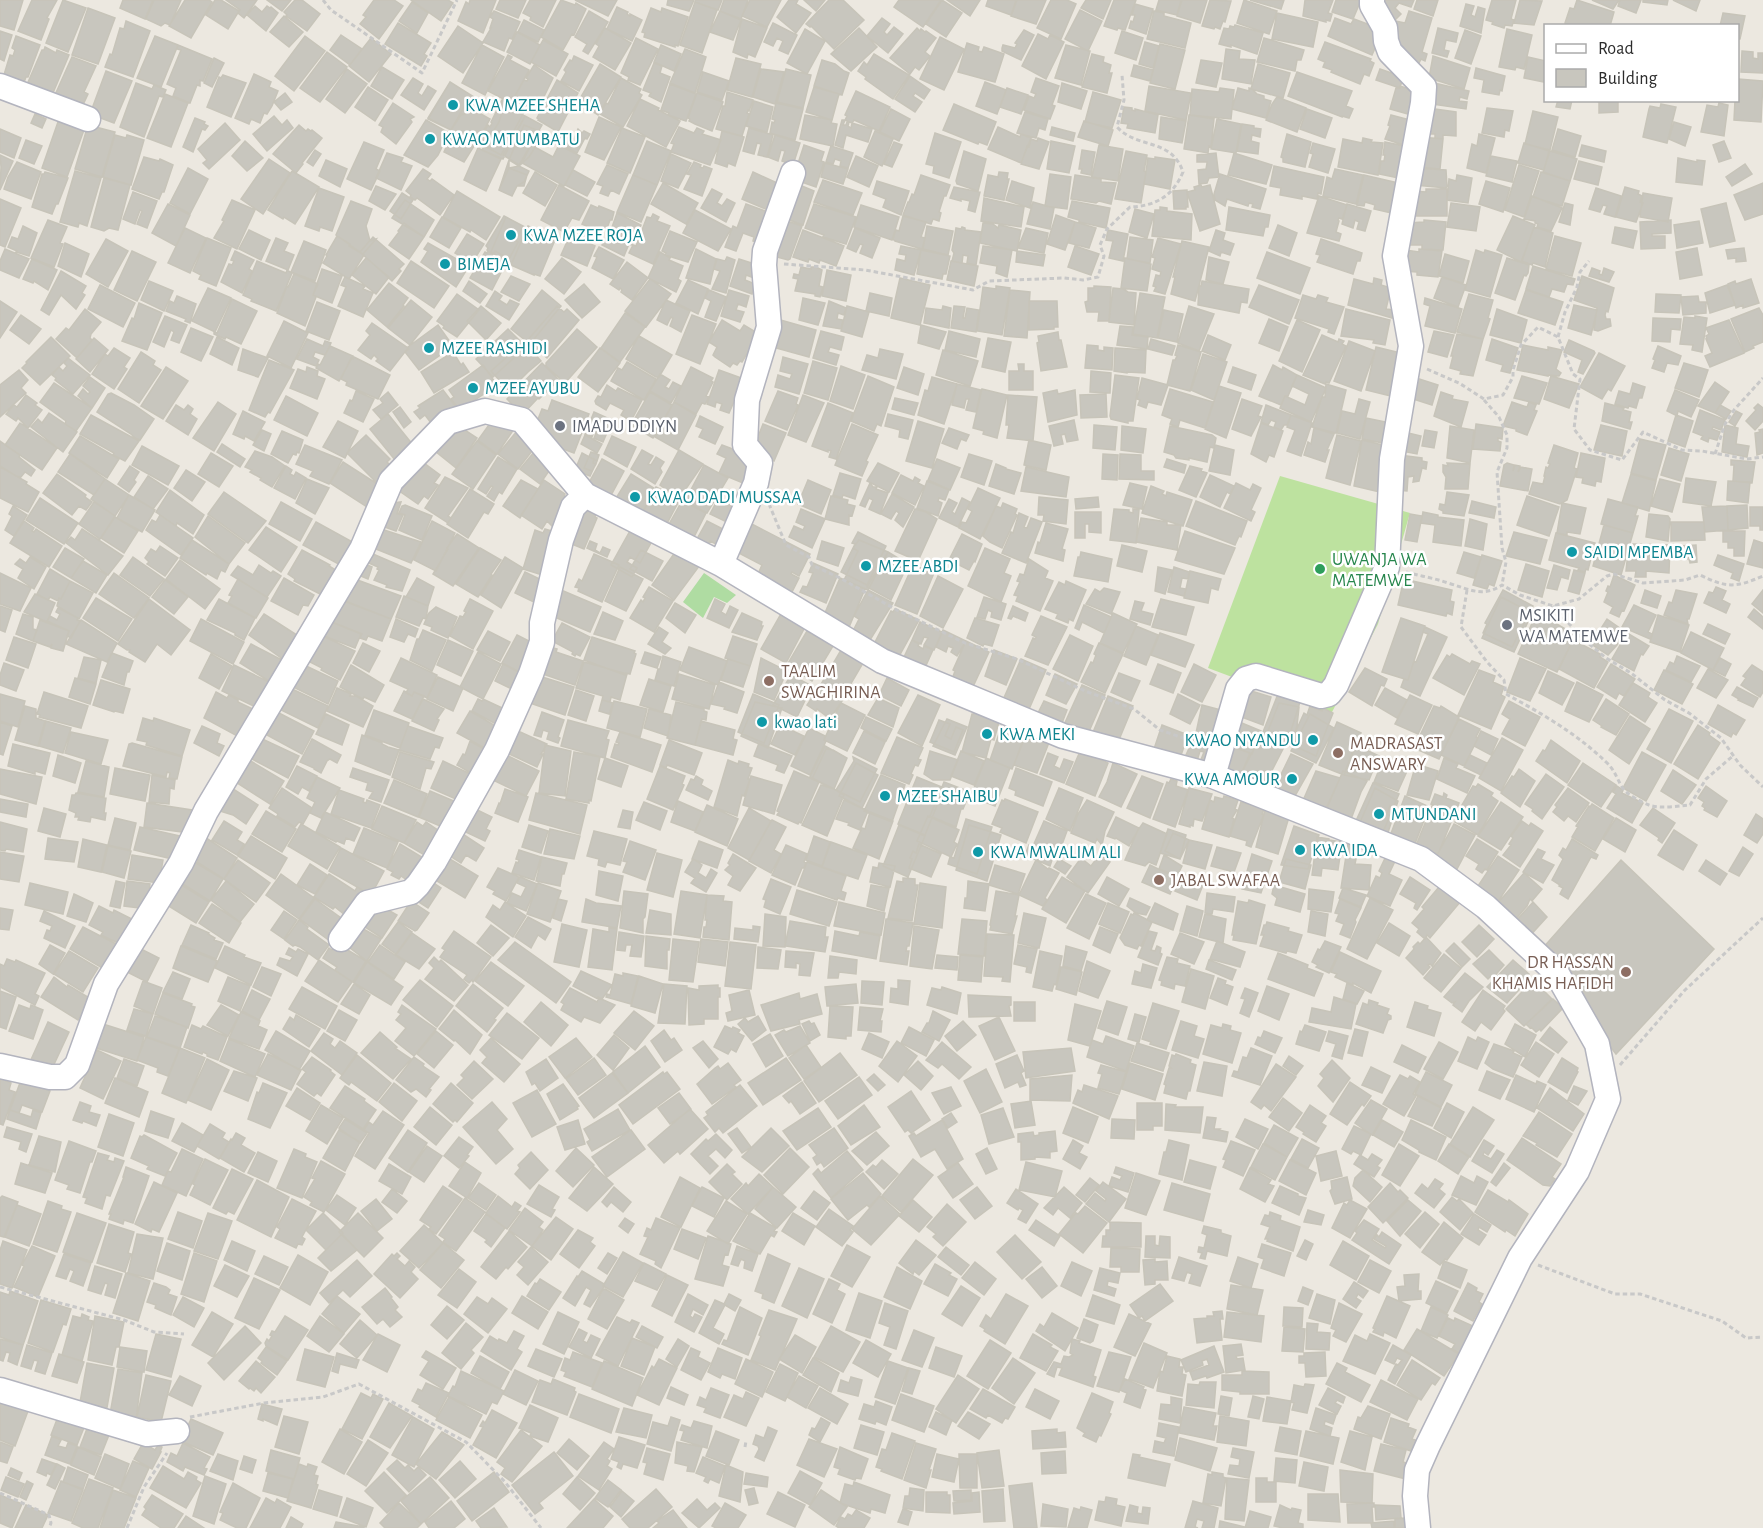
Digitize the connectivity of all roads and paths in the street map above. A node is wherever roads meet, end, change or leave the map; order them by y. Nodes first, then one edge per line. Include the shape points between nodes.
1 (323, 0) edge
2 (457, 0) edge
3 (1372, 0) edge
4 (1122, 75) dead end
5 (0, 86) edge
6 (88, 119) dead end
7 (793, 173) dead end
8 (1589, 261) dead end
9 (764, 266) junction
10 (1558, 338) junction
11 (1408, 365) junction
12 (1763, 378) edge
13 (1484, 399) junction
14 (1715, 454) junction
15 (1763, 457) edge
16 (585, 495) junction
17 (768, 503) dead end
18 (721, 564) junction
19 (1387, 567) junction
20 (1763, 576) edge
21 (1502, 585) junction
22 (1467, 590) junction
23 (1553, 606) junction
24 (1221, 751) junction
25 (1734, 755) junction
26 (1213, 776) junction
27 (1763, 787) edge
28 (1763, 918) edge
29 (341, 939) dead end
30 (0, 1066) edge
31 (1605, 1083) junction
32 (1520, 1258) junction
33 (0, 1287) edge
34 (184, 1334) dead end
35 (1763, 1337) edge
36 (0, 1390) edge
37 (177, 1431) junction
38 (746, 1442) dead end
39 (745, 1447) dead end
40 (0, 1493) edge
41 (49, 1528) edge
42 (127, 1528) edge
43 (541, 1528) edge
44 (1418, 1528) edge

1 - 2 path via 331,10 422,73
3 - 11 street via 1385,28 1390,52 1424,87 1395,256 1411,346
4 - 9 path via 1124,100 1117,127 1124,135 1166,149 1179,160 1183,172 1178,185 1166,195 1130,207 1107,229 1100,245 1104,256 1098,277 989,281 974,290 866,270 780,263
5 - 6 street
7 - 9 street via 765,250
8 - 10 path via 1580,272
9 - 18 street via 769,327 747,400 745,445 760,463 756,483
10 - 13 path via 1538,327 1521,345 1513,377 1503,395
10 - 14 path via 1573,374 1580,379 1574,429 1590,450 1622,460 1643,432 1682,450
11 - 13 path via 1435,372
11 - 19 street via 1392,459
12 - 14 path via 1725,424
13 - 21 path via 1507,435 1507,448 1497,472 1506,562
14 - 15 path
16 - 18 street
16 - 29 street via 573,507 561,540 542,623 542,642 531,675 497,750 456,825 411,892 367,903
16 - 30 street via 522,420 485,411 448,422 391,481 362,549 106,984 76,1065 65,1077
17 - 24 path via 786,545 809,557 812,565 964,643 1017,659 1134,709 1160,730
18 - 26 street via 882,661 1063,735
19 - 22 path
19 - 24 street via 1329,694 1321,696 1256,676 1246,679 1238,689
20 - 23 path via 1730,586 1700,575 1643,583 1614,574 1580,599
21 - 22 path via 1492,592
21 - 23 path
22 - 25 path via 1461,627 1504,680 1506,694 1564,729 1605,761 1627,792 1647,804 1690,805 1706,779
23 - 25 path via 1606,658 1689,713 1721,738
24 - 26 street
25 - 27 path
26 - 31 street via 1421,860 1486,907 1556,972 1597,1044
28 - 31 path via 1685,990
31 - 32 street via 1608,1099 1577,1171
32 - 35 path via 1615,1294 1640,1294 1722,1322 1746,1338
32 - 44 street via 1417,1470
33 - 34 path via 124,1320 154,1332
36 - 37 street via 147,1434
37 - 42 path via 144,1487
37 - 43 path via 191,1416 323,1397 359,1384 466,1442 505,1482
38 - 39 path
40 - 41 path via 49,1515

